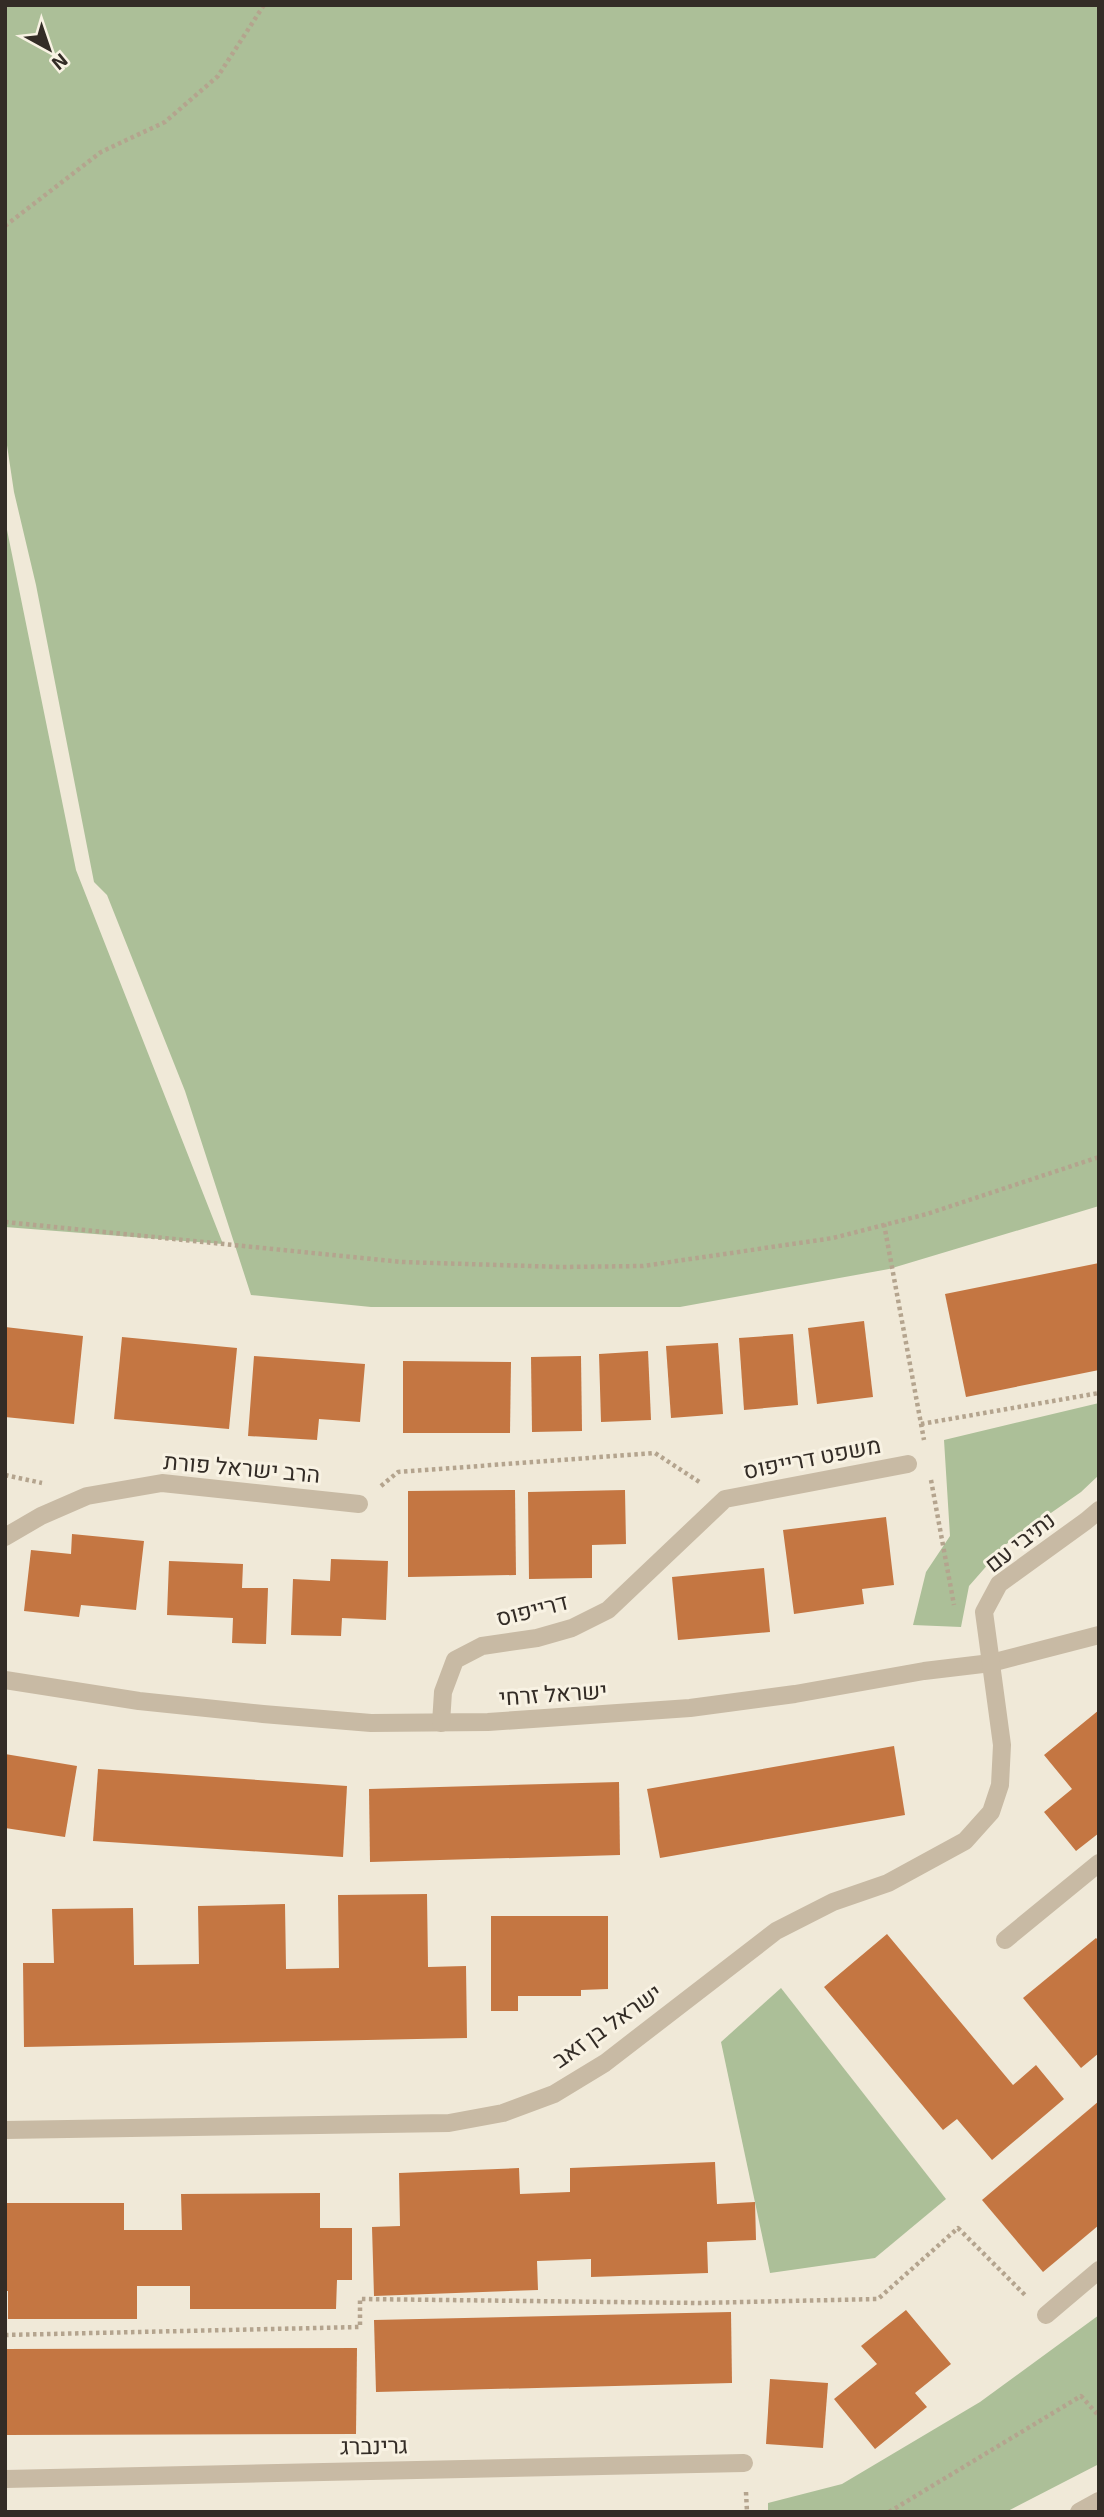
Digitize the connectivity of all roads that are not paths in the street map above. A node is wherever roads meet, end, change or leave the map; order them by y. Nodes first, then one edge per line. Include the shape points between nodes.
1 (908, 1464) dead end
2 (725, 1499) joint
3 (359, 1504) road end
4 (1099, 1510) edge
5 (5, 1538) edge
6 (1099, 1634) edge
7 (991, 1663) junction
8 (5, 1680) edge
9 (441, 1723) junction
10 (1099, 1863) edge
11 (1005, 1940) dead end
12 (5, 2130) edge
13 (1099, 2270) edge
14 (1046, 2315) road end
15 (744, 2463) dead end
16 (5, 2479) edge
17 (1099, 2501) edge
18 (1079, 2512) edge

1 - 2 street, משפט דרייפוס
2 - 9 street, דרייפוס via 608,1610 572,1628 482,1646 455,1660 443,1692
3 - 5 street, הרב ישראל פורת via 162,1483 87,1496
4 - 7 street, נתיבי עם via 999,1584 984,1612
6 - 7 street, ישראל זרחי
7 - 9 street, ישראל זרחי via 690,1708
7 - 12 street, ישראל בן זאב via 1002,1745 1000,1785 991,1812 965,1842 888,1884 833,1902 776,1931 605,2063 554,2094 503,2113 450,2123
8 - 9 street, ישראל זרחי via 262,1714 371,1723
10 - 11 street
13 - 14 street
15 - 16 street, גרינברג
17 - 18 street

